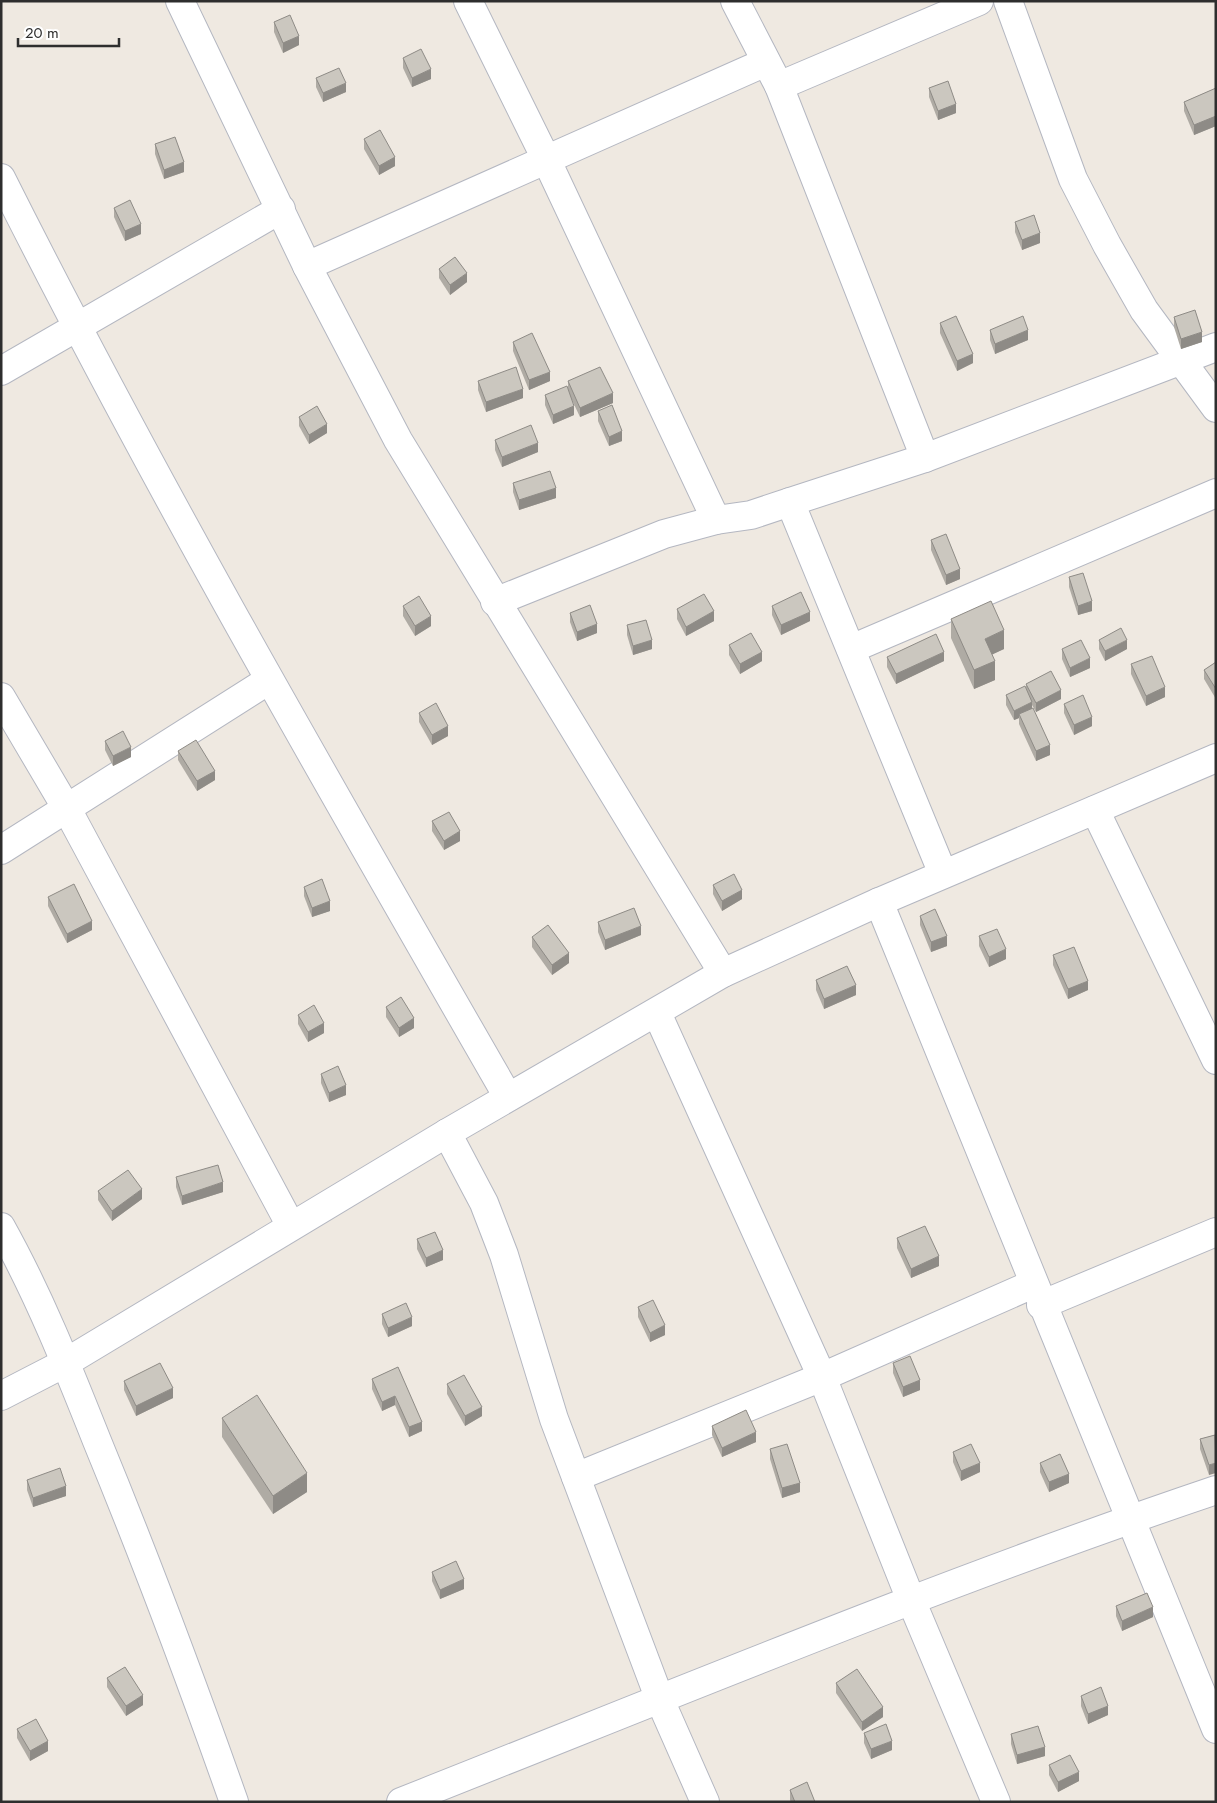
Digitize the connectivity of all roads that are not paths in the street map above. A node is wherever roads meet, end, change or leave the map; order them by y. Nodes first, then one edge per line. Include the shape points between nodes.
1 (180, 1) edge
2 (468, 1) edge
3 (735, 1) edge
4 (979, 1) edge
5 (1008, 1) edge
6 (766, 62) junction
7 (779, 86) junction
8 (546, 161) junction
9 (1, 178) edge
10 (280, 209) junction
11 (308, 266) junction
12 (76, 328) junction
13 (1216, 347) edge
14 (1181, 361) junction
15 (1, 371) edge
16 (1216, 408) edge
17 (925, 458) junction
18 (1216, 493) edge
19 (790, 502) junction
20 (716, 520) junction
21 (495, 602) junction
22 (851, 649) junction
23 (269, 680) junction
24 (1, 697) edge
25 (1216, 758) edge
26 (68, 809) junction
27 (1095, 810) junction
28 (1, 850) edge
29 (943, 874) junction
30 (879, 902) junction
31 (724, 973) junction
32 (657, 1013) junction
33 (1216, 1060) edge
34 (508, 1097) junction
35 (447, 1133) junction
36 (1, 1226) edge
37 (292, 1226) junction
38 (1216, 1232) edge
39 (1037, 1294) junction
40 (65, 1363) junction
41 (822, 1377) junction
42 (1, 1396) edge
43 (576, 1477) junction
44 (1216, 1490) edge
45 (1130, 1519) junction
46 (911, 1600) junction
47 (660, 1700) junction
48 (1216, 1729) edge
49 (234, 1802) edge
50 (401, 1802) edge
51 (704, 1802) edge
52 (996, 1802) edge

1 - 10 street
2 - 8 street
3 - 6 street
4 - 7 street
5 - 14 street via 1074,179 1144,310
6 - 7 street
6 - 8 street
7 - 17 street
8 - 11 street
8 - 20 street
9 - 12 street
10 - 11 street
10 - 12 street
11 - 21 street via 398,440
12 - 15 street
12 - 23 street
13 - 14 street
14 - 16 street
14 - 17 street
17 - 19 street
18 - 22 street
19 - 20 street
19 - 22 street
20 - 21 street via 664,534
21 - 31 street
22 - 29 street
23 - 26 street
23 - 34 street
24 - 26 street
25 - 27 street
26 - 28 street
26 - 37 street
27 - 29 street
27 - 33 street
29 - 30 street
30 - 31 street
30 - 39 street
31 - 32 street
32 - 34 street
32 - 41 street
34 - 35 street
35 - 37 street
35 - 43 street via 484,1203 504,1255 554,1419
36 - 40 street
37 - 40 street
38 - 39 street
39 - 41 street
39 - 45 street
40 - 42 street
40 - 49 street via 146,1562
41 - 43 street
41 - 46 street
43 - 47 street
44 - 45 street
45 - 46 street
45 - 48 street
46 - 47 street
46 - 52 street
47 - 50 street
47 - 51 street

